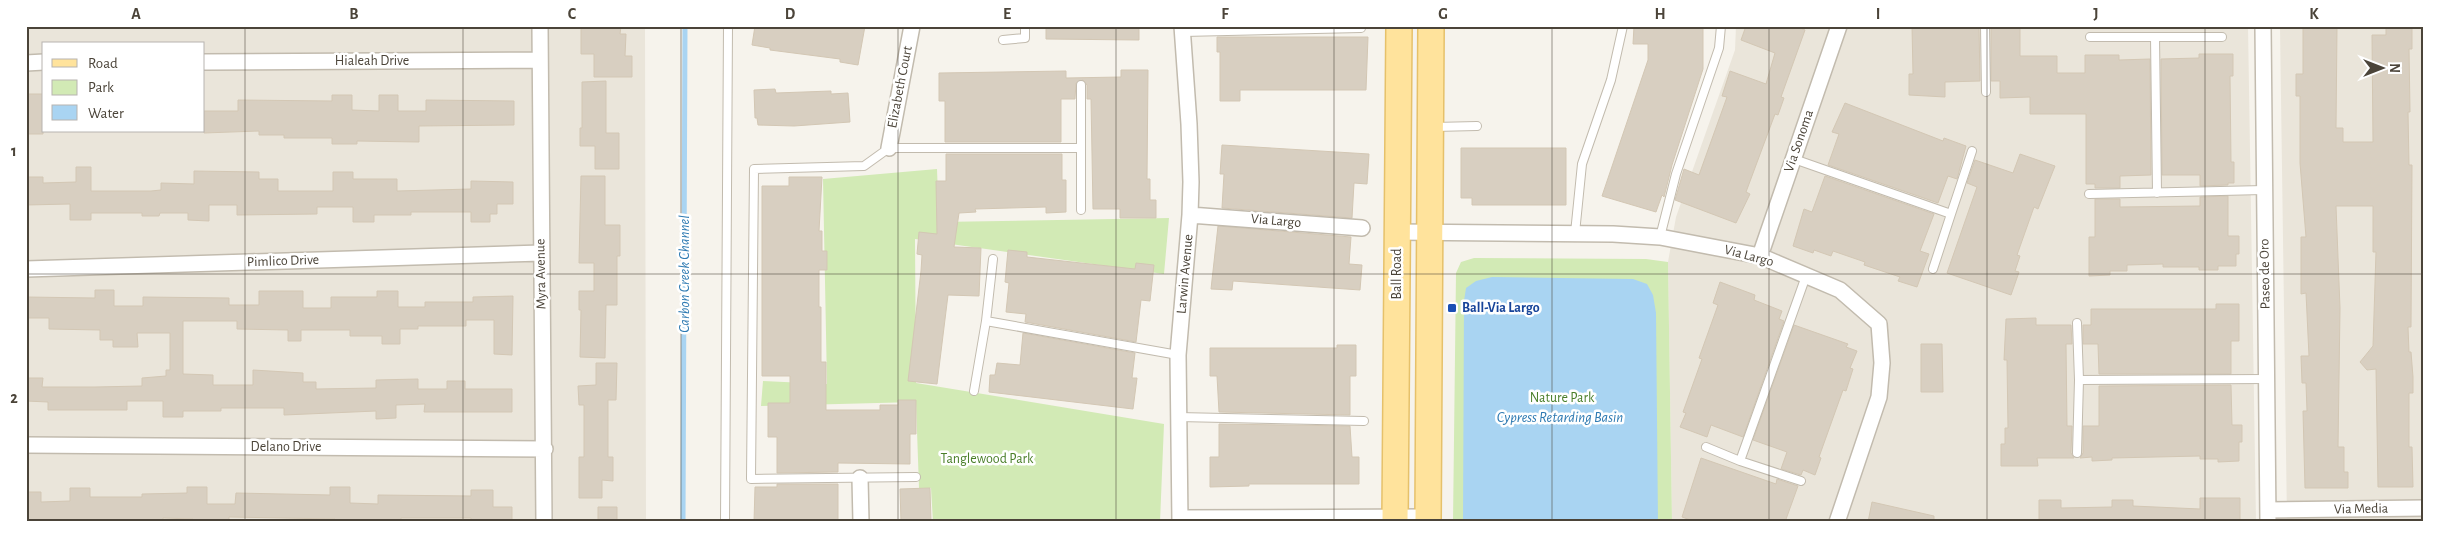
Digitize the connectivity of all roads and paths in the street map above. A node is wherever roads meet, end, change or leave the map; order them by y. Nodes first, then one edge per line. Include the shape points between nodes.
1 (540, 26) edge
2 (728, 26) edge
3 (912, 26) edge
4 (1024, 26) edge
5 (1361, 26) edge
6 (1399, 26) edge
7 (1431, 26) edge
8 (1623, 26) edge
9 (1721, 26) edge
10 (1839, 26) edge
11 (1985, 26) edge
12 (2263, 26) edge
13 (1182, 29) edge
14 (2090, 37) dead end
15 (2155, 37) junction
16 (2222, 37) dead end
17 (1003, 40) dead end
18 (539, 60) junction
19 (26, 62) edge
20 (42, 62) edge
21 (205, 62) edge
22 (1081, 85) dead end
23 (1986, 92) dead end
24 (1477, 126) dead end
25 (1431, 128) junction
26 (888, 148) junction
27 (1081, 148) junction
28 (1972, 151) dead end
29 (1794, 159) junction
30 (2264, 190) junction
31 (2157, 193) junction
32 (2089, 194) dead end
33 (1081, 210) dead end
34 (1951, 214) junction
35 (1190, 215) junction
36 (1362, 228) dead end
37 (1397, 232) junction
38 (1430, 233) junction
39 (1575, 233) junction
40 (1660, 237) junction
41 (541, 253) junction
42 (1760, 256) junction
43 (993, 259) dead end
44 (26, 269) edge
45 (1933, 269) dead end
46 (1806, 276) junction
47 (986, 321) junction
48 (2077, 323) dead end
49 (1178, 355) junction
50 (2266, 379) junction
51 (2078, 380) junction
52 (974, 391) dead end
53 (1178, 417) junction
54 (1364, 421) dead end
55 (26, 445) edge
56 (1706, 447) dead end
57 (545, 449) junction
58 (2077, 453) dead end
59 (1740, 460) junction
60 (916, 477) dead end
61 (860, 478) junction
62 (1801, 481) dead end
63 (2424, 508) edge
64 (2268, 516) edge
65 (1395, 519) edge
66 (1428, 519) edge
67 (1180, 520) edge
68 (544, 522) edge
69 (725, 522) edge
70 (861, 522) edge
71 (1837, 522) edge

1 - 18 street, Myra Avenue
2 - 69 lane
3 - 26 street, Elizabeth Court
4 - 17 lane via 1025,38
5 - 13 lane
6 - 37 main road, Ball Road
7 - 25 main road
8 - 39 lane via 1611,80 1582,164
9 - 40 lane via 1719,48 1676,174
10 - 29 street, Via Sonoma
11 - 23 lane
12 - 30 street, Paseo de Oro
13 - 35 street, Larwin Avenue via 1189,124
14 - 15 lane
15 - 16 lane
15 - 31 lane
18 - 21 street, Hialeah Drive
18 - 41 street, Myra Avenue
19 - 20 street
22 - 27 lane
24 - 25 lane
25 - 38 main road
26 - 27 lane
26 - 61 lane via 864,166 754,169 751,479
27 - 33 lane
28 - 34 lane
29 - 34 lane
29 - 42 street, Via Sonoma
30 - 31 lane
30 - 50 street, Paseo de Oro
31 - 32 lane
34 - 45 lane
35 - 36 street, Via Largo
35 - 49 street, Larwin Avenue
37 - 38 street, Via Largo
37 - 65 main road, Ball Road
38 - 39 street, Via Largo
38 - 66 main road
39 - 40 street, Via Largo
40 - 42 street, Via Largo
41 - 44 street, Pimlico Drive
41 - 57 street, Myra Avenue
42 - 46 street, Via Largo
43 - 47 lane
46 - 59 lane
46 - 71 street, Via Largo via 1840,290 1879,324 1882,363 1879,397
47 - 49 lane
47 - 52 lane
48 - 51 lane
49 - 53 street, Larwin Avenue
50 - 51 lane
50 - 64 street, Paseo de Oro
51 - 58 lane
53 - 54 lane
53 - 67 street, Larwin Avenue
55 - 57 street, Delano Drive
56 - 59 lane
57 - 68 street, Myra Avenue
59 - 62 lane
60 - 61 lane
61 - 70 street
63 - 64 street, Via Media
65 - 66 street
65 - 67 street

